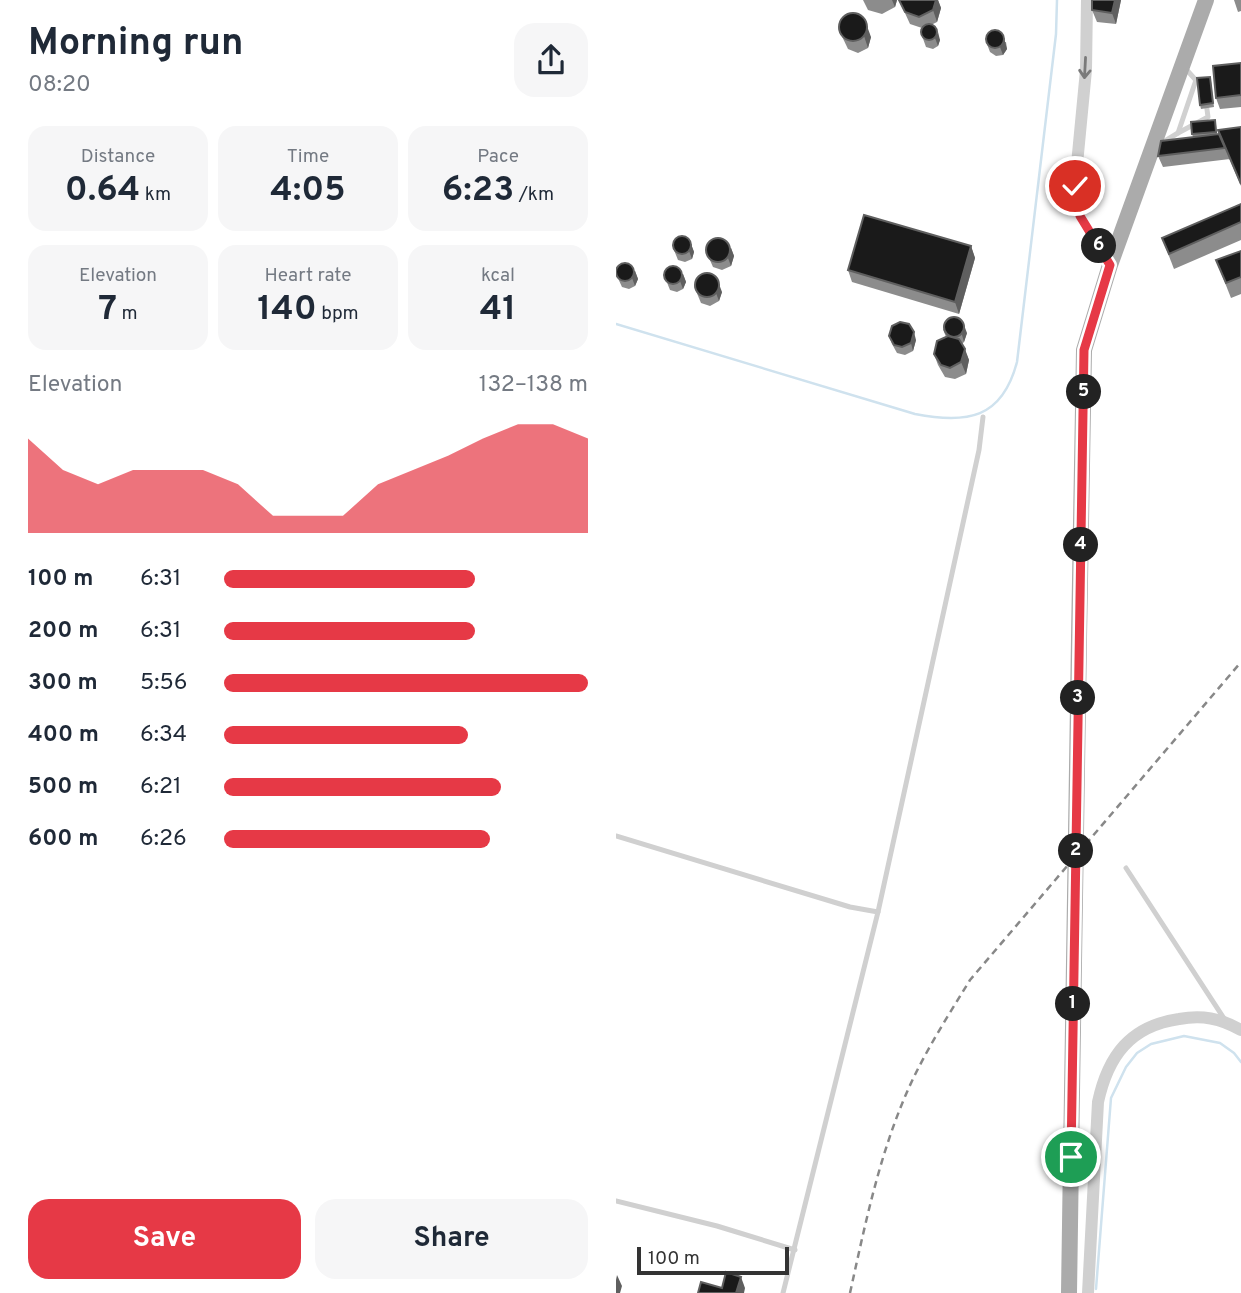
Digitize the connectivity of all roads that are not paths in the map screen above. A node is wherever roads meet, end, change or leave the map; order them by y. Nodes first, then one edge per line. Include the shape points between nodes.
1 (1087, 0) edge
2 (1206, 0) edge
3 (1183, 66) junction
4 (1196, 80) junction
5 (1178, 133) junction
6 (1152, 148) junction
7 (1110, 265) junction
8 (983, 417) dead end
9 (616, 836) edge
10 (1126, 867) dead end
11 (878, 912) junction
12 (1225, 1020) junction
13 (1241, 1030) edge
14 (616, 1201) edge
15 (795, 1250) junction
16 (783, 1293) edge
17 (1069, 1293) edge
18 (1088, 1293) edge

1 -> 7 street via 1086,70 1075,186 1080,216
2 - 3 main road
3 - 4 lane
3 - 6 main road
4 - 5 lane
4 - 5 lane via 1205,90 1208,117
5 - 6 lane
6 - 7 main road
7 - 17 main road, bridge via 1084,350
8 - 11 lane
9 - 11 lane
10 - 12 lane
11 - 15 lane
12 - 13 street
12 - 18 street via 1162,1021 1123,1045 1110,1064 1098,1102
14 - 15 lane
15 - 16 lane

